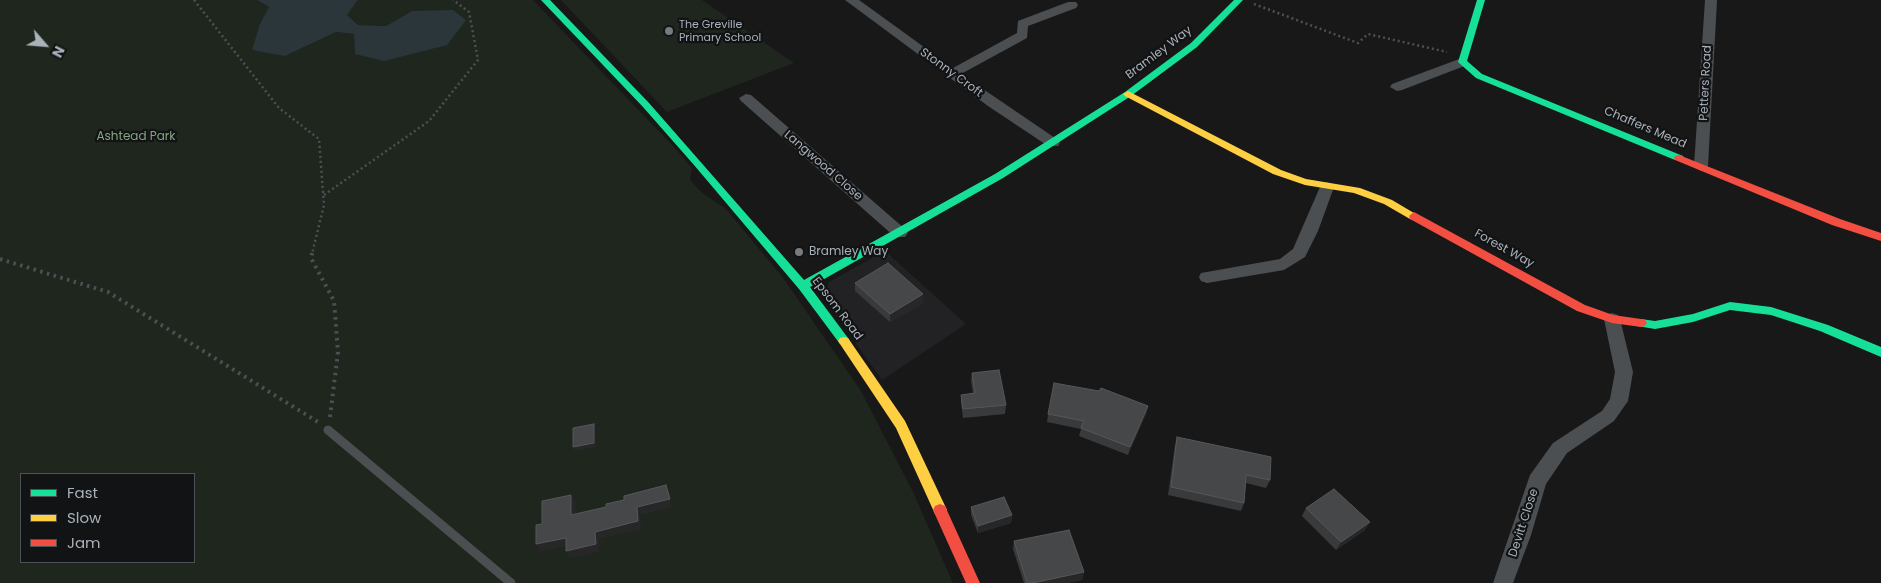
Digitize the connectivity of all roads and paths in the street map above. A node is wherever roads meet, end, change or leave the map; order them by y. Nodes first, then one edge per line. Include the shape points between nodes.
1 (194, 0) edge
2 (453, 0) edge
3 (545, 0) edge
4 (851, 0) edge
5 (1238, 0) edge
6 (1481, 0) edge
7 (1711, 0) edge
8 (1253, 3) dead end
9 (1072, 5) dead end
10 (1462, 59) junction
11 (951, 74) junction
12 (1397, 87) dead end
13 (1128, 94) junction
14 (746, 98) dead end
15 (1053, 143) junction
16 (1701, 166) junction
17 (1327, 187) junction
18 (323, 195) junction
19 (900, 233) junction
20 (1881, 237) edge
21 (0, 259) edge
22 (1207, 277) dead end
23 (803, 286) junction
24 (1612, 319) junction
25 (1881, 352) edge
26 (328, 430) junction
27 (512, 583) edge
28 (973, 583) edge
29 (1503, 583) edge

1 - 18 path via 279,108 319,138
2 - 18 path via 469,12 478,60 429,121
3 - 23 main road, Epsom Road via 659,120
4 - 11 street, Stonny Croft
5 - 13 main road, Bramley Way via 1194,45
6 - 10 main road
7 - 16 street, Petters Road
8 - 10 path via 1358,43 1368,34
9 - 11 street via 1022,24 1023,35
10 - 12 street
10 - 16 main road, Chaffers Mead via 1479,76
11 - 15 street, Stonny Croft
13 - 15 main road, Bramley Way
13 - 17 main road, Forest Way via 1277,172
14 - 19 street, Langwood Close
15 - 19 main road, Bramley Way
16 - 20 main road, Chaffers Mead via 1836,222
17 - 22 street via 1299,253 1284,264
17 - 24 main road, Forest Way via 1356,190 1388,202 1581,308
18 - 26 path via 324,205 311,258 334,301 338,352
19 - 23 main road, Bramley Way
21 - 26 path via 108,292
23 - 28 main road, Epsom Road via 901,425
24 - 25 main road, Forest Way via 1655,325 1693,318 1730,306 1771,311
24 - 29 street, Devitt Close via 1624,372 1619,401 1608,416 1560,448 1537,481
26 - 27 lane

